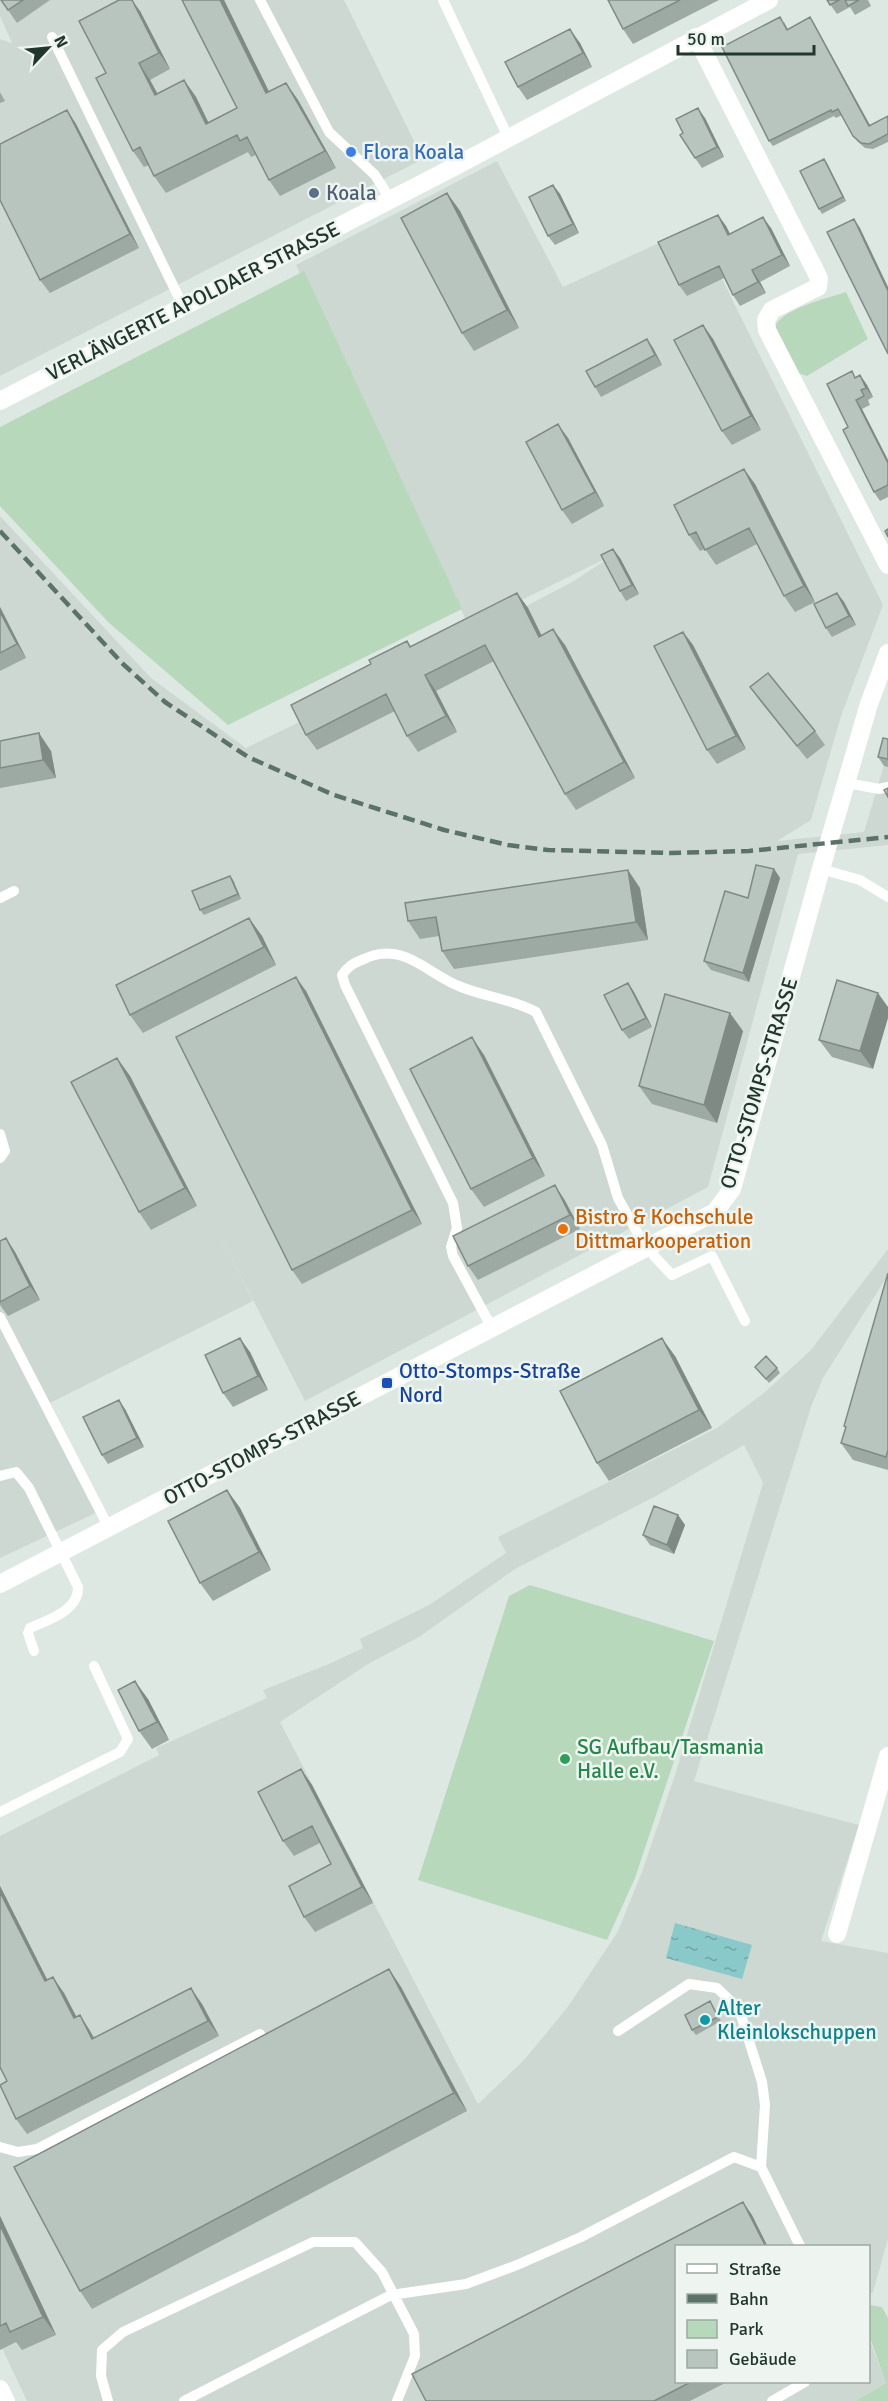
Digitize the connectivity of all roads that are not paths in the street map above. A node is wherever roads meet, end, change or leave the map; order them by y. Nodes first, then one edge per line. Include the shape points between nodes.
1 (260, 0) edge
2 (443, 0) edge
3 (769, 0) edge
4 (52, 37) dead end
5 (696, 37) junction
6 (508, 136) junction
7 (390, 200) junction
8 (183, 306) junction
9 (0, 401) edge
10 (888, 565) edge
11 (888, 653) edge
12 (847, 783) junction
13 (888, 787) edge
14 (821, 869) junction
15 (14, 891) dead end
16 (888, 897) edge
17 (0, 898) edge
18 (0, 1134) edge
19 (0, 1158) edge
20 (648, 1247) junction
21 (0, 1317) edge
22 (745, 1321) dead end
23 (492, 1328) junction
24 (0, 1476) edge
25 (109, 1528) junction
26 (62, 1552) junction
27 (0, 1584) edge
28 (34, 1651) dead end
29 (94, 1666) dead end
30 (888, 1756) edge
31 (0, 1812) edge
32 (837, 1934) dead end
33 (618, 2031) dead end
34 (260, 2034) edge
35 (0, 2147) edge
36 (761, 2167) junction
37 (799, 2245) edge
38 (392, 2295) junction
39 (803, 2383) edge
40 (0, 2389) edge
41 (6, 2401) edge
42 (108, 2401) edge
43 (184, 2401) edge
44 (397, 2401) edge
45 (772, 2401) edge

1 - 7 lane via 329,132 375,175
2 - 6 lane
3 - 5 street, VERLÄNGERTE APOLDAER STRASSE
4 - 8 lane
5 - 6 street, VERLÄNGERTE APOLDAER STRASSE
5 - 10 street via 819,278 818,287 772,310 766,320 767,330
6 - 7 street, VERLÄNGERTE APOLDAER STRASSE
7 - 8 street, VERLÄNGERTE APOLDAER STRASSE
8 - 9 street, VERLÄNGERTE APOLDAER STRASSE
11 - 12 street, OTTO-STOMPS-STRASSE
12 - 13 lane
12 - 14 street, OTTO-STOMPS-STRASSE
14 - 16 lane via 860,880
14 - 20 street, OTTO-STOMPS-STRASSE via 732,1189 715,1212
15 - 17 lane
18 - 19 lane via 5,1151
20 - 22 lane via 672,1275 712,1256
20 - 23 street, OTTO-STOMPS-STRASSE
20 - 23 lane via 618,1197 602,1145 536,1012 518,1002 455,985 405,955 376,952 347,967 342,975 345,985 453,1203 457,1228 451,1247 453,1256
21 - 25 lane
23 - 25 street, OTTO-STOMPS-STRASSE
24 - 26 lane via 16,1472 29,1488
25 - 26 street, OTTO-STOMPS-STRASSE
26 - 27 street, OTTO-STOMPS-STRASSE
26 - 28 lane via 78,1593 67,1609 30,1628
29 - 31 lane via 128,1739 120,1752
30 - 32 street
33 - 36 lane via 689,1983 717,1988 739,2009 762,2082 766,2129
34 - 35 lane via 38,2149 18,2152
36 - 37 lane
36 - 38 lane via 734,2157 581,2237 517,2265 466,2284
38 - 42 lane via 382,2272 355,2242 312,2242 123,2332 102,2350 101,2376
38 - 43 lane
38 - 44 lane via 416,2343 415,2356
39 - 45 lane
40 - 41 street

